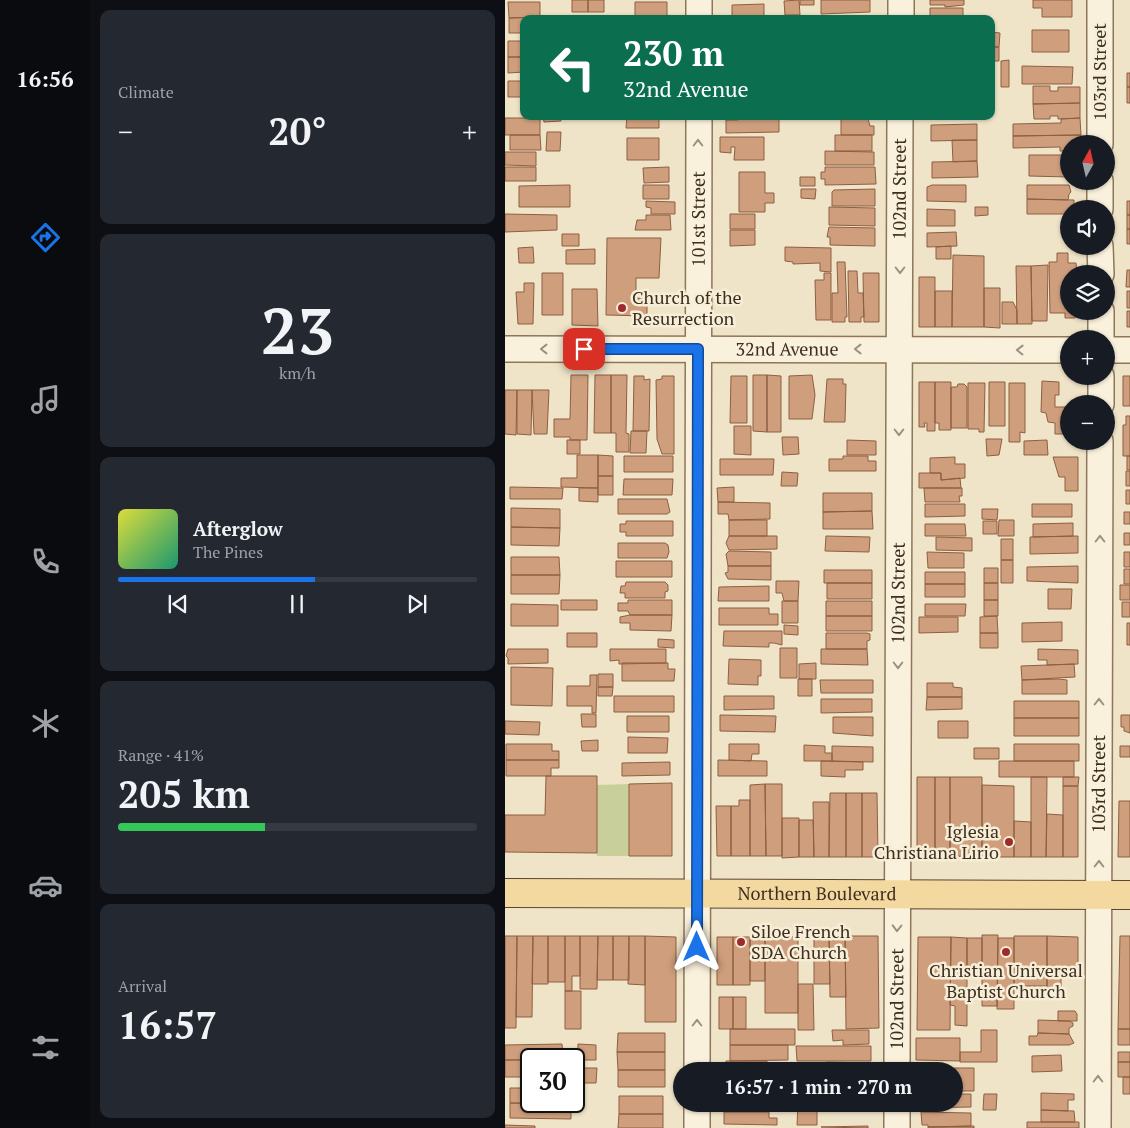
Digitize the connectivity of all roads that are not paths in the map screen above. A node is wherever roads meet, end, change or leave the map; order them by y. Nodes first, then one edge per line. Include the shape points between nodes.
1 (699, 0) edge
2 (901, 0) edge
3 (1100, 0) edge
4 (699, 15) edge
5 (901, 15) edge
6 (699, 120) edge
7 (901, 120) edge
8 (1100, 135) edge
9 (505, 349) edge
10 (698, 349) junction
11 (899, 349) junction
12 (1060, 350) edge
13 (1115, 350) edge
14 (1130, 350) edge
15 (1101, 450) edge
16 (505, 893) edge
17 (697, 894) junction
18 (898, 894) junction
19 (1099, 895) junction
20 (1130, 895) edge
21 (697, 1062) edge
22 (897, 1062) edge
23 (697, 1112) edge
24 (897, 1112) edge
25 (697, 1128) edge
26 (897, 1128) edge
27 (1098, 1128) edge

1 - 4 street
2 - 5 street
3 - 8 street, 103rd Street
10 -> 6 street, 101st Street
7 -> 11 street, 102nd Street
10 -> 9 street, 32nd Avenue
11 -> 10 street, 32nd Avenue
10 - 17 street, 101st Street
12 -> 11 street, 32nd Avenue
11 -> 18 street, 102nd Street
13 - 14 street
19 -> 15 street, 103rd Street
16 - 17 main road, Northern Boulevard
17 - 18 main road, Northern Boulevard
21 -> 17 street, 101st Street
18 - 19 main road, Northern Boulevard
18 -> 22 street, 102nd Street
19 - 20 main road, Northern Boulevard
27 -> 19 street, 103rd Street
23 - 25 street
24 - 26 street

